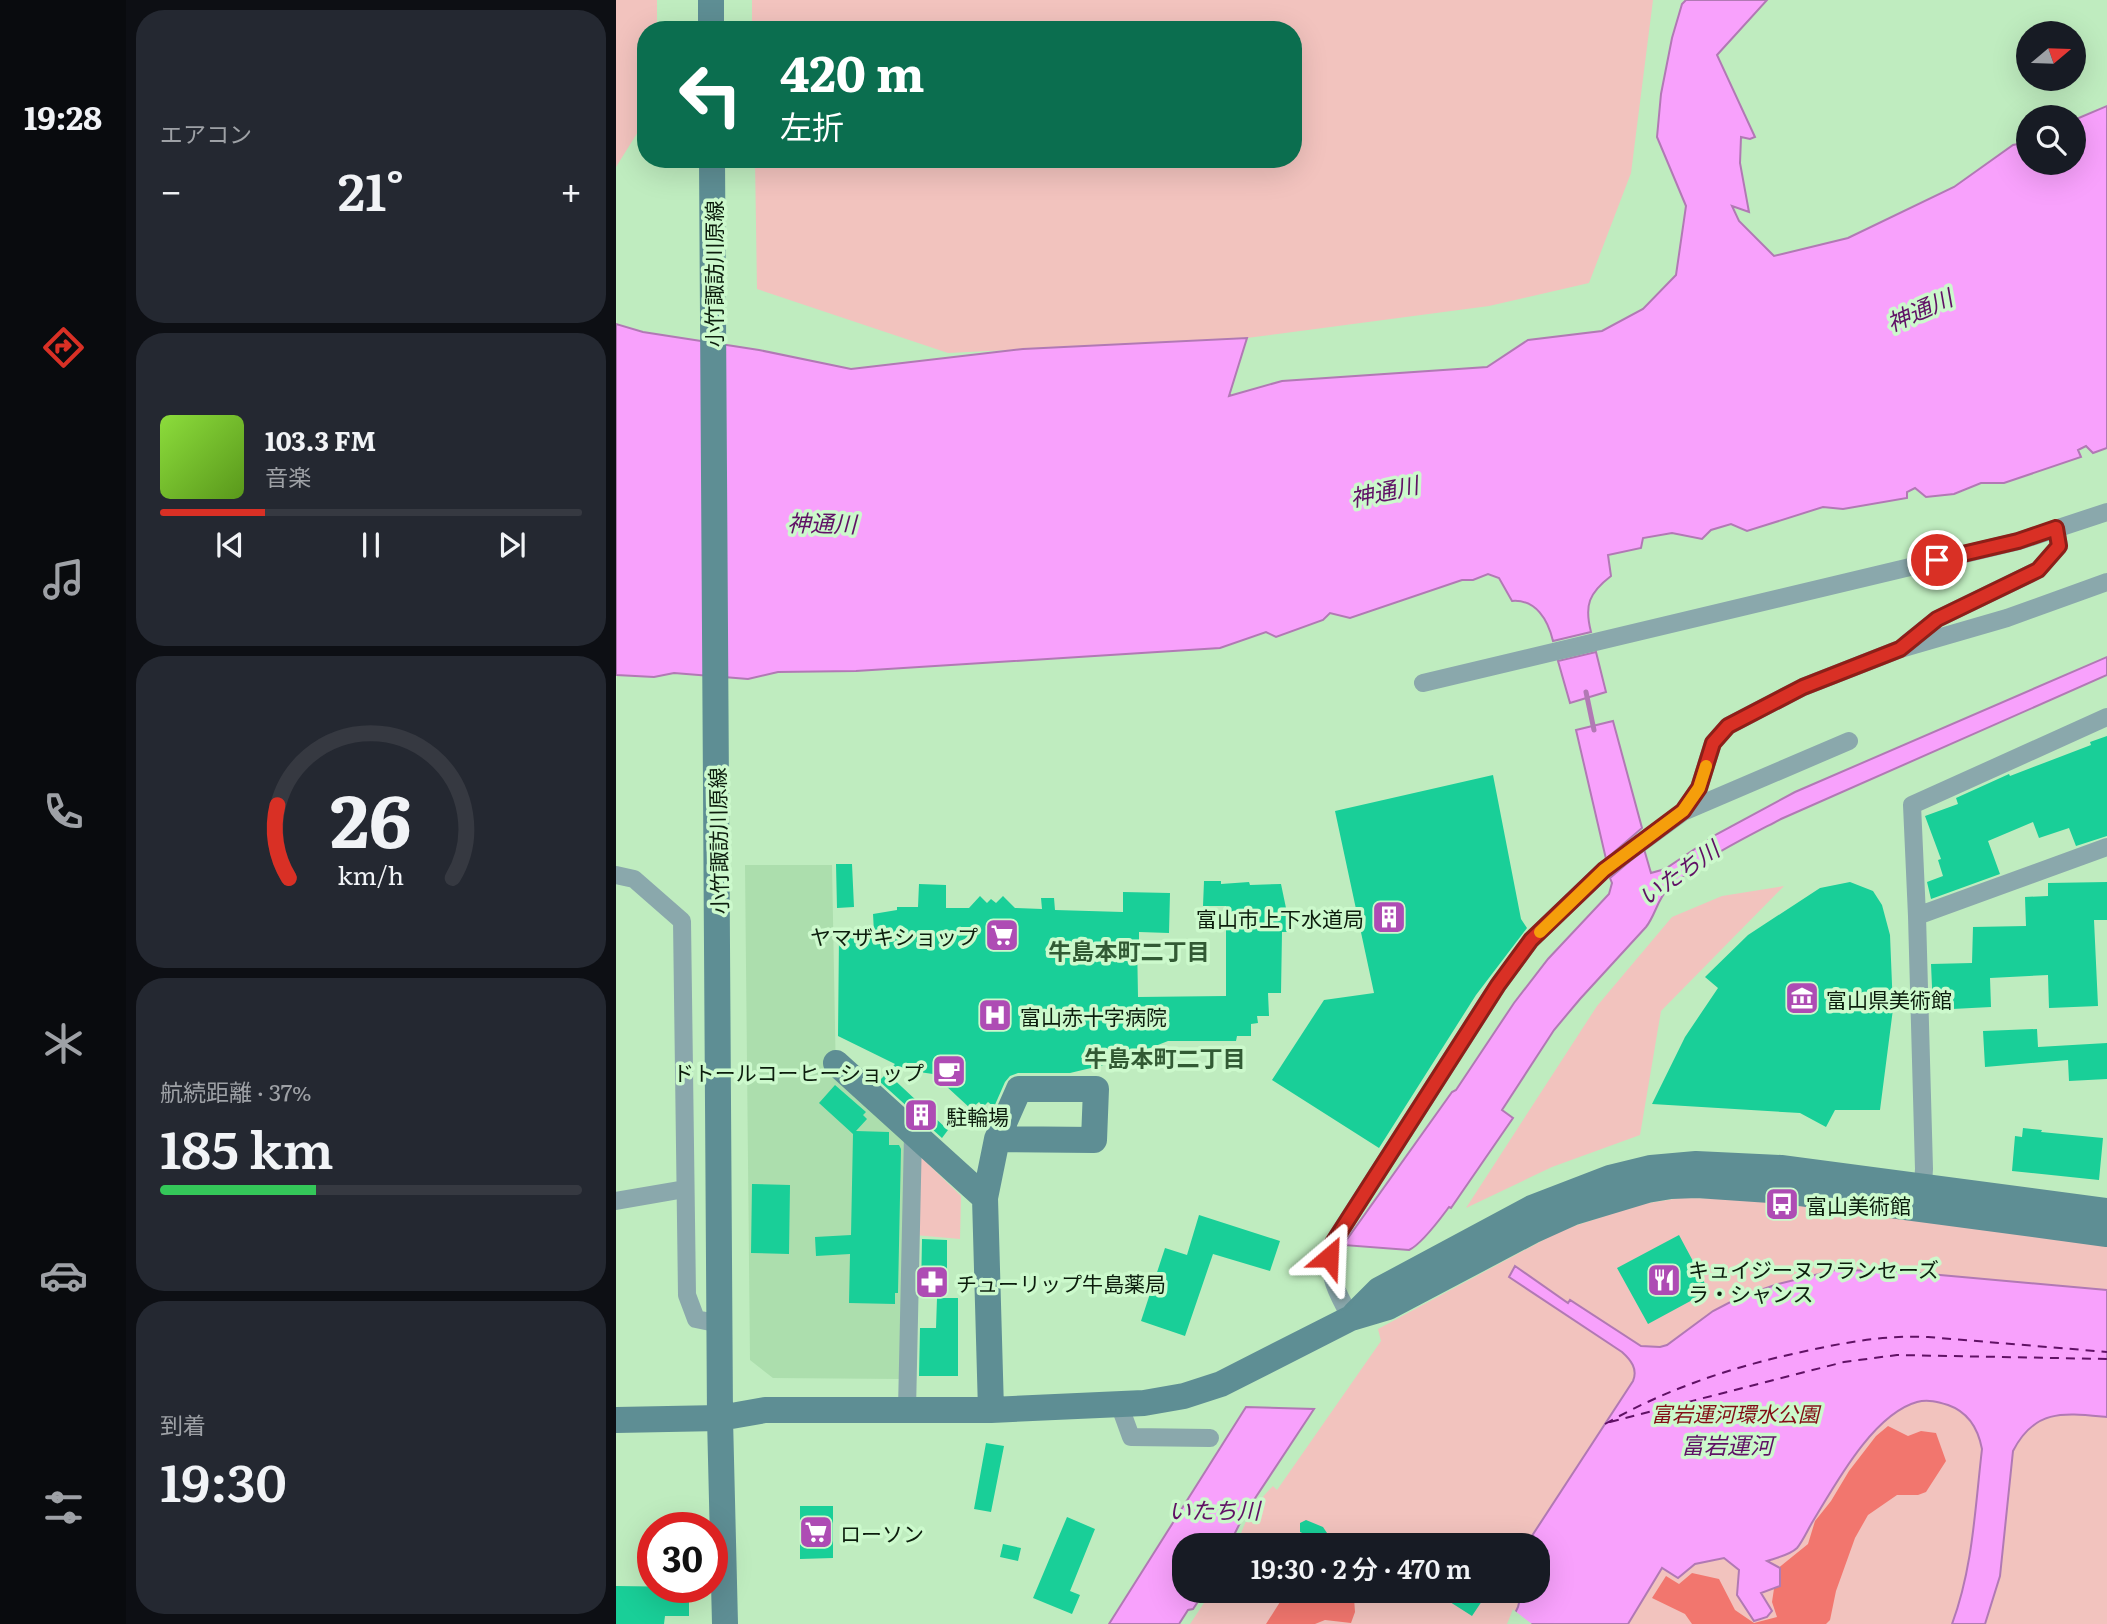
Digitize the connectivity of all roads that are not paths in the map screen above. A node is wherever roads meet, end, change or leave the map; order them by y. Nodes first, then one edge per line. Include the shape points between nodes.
1 (711, 0) edge
2 (711, 21) edge
3 (712, 168) edge
4 (2107, 512) edge
5 (2056, 528) junction
6 (2107, 582) edge
7 (1900, 649) junction
8 (1423, 683) dead end
9 (2107, 717) edge
10 (1849, 741) dead end
11 (1683, 811) junction
12 (2107, 847) edge
13 (616, 874) edge
14 (1917, 916) junction
15 (836, 1063) dead end
16 (913, 1135) junction
17 (997, 1139) dead end
18 (685, 1189) junction
19 (985, 1198) junction
20 (1922, 1198) junction
21 (616, 1201) edge
22 (2107, 1211) edge
23 (2107, 1234) edge
24 (720, 1324) junction
25 (1339, 1324) junction
26 (1119, 1404) junction
27 (907, 1410) junction
28 (991, 1410) junction
29 (720, 1418) junction
30 (616, 1420) edge
31 (1210, 1438) dead end
32 (725, 1624) edge

1 - 2 street
3 - 24 street, 小竹諏訪川原線
4 - 5 street
5 - 7 street via 2059,546 2038,570 1937,619
5 - 8 street via 2018,541
6 - 7 street
7 - 11 street via 1803,687 1728,726 1713,743 1699,788
9 - 14 street via 1912,805
10 - 11 street
11 - 25 street via 1604,870 1531,940 1498,985 1331,1246
12 - 14 street
13 - 18 street via 634,879 682,921
14 - 20 street
15 - 16 street
16 - 19 street
16 - 27 street
17 - 19 street
18 - 21 street
18 - 24 street via 687,1295 696,1320
19 - 28 street
20 - 22 street
20 - 23 street via 2021,1224
20 - 25 street via 1782,1168 1696,1164 1651,1168 1610,1178 1532,1209 1379,1290
24 - 29 street, 小竹諏訪川原線
25 - 26 street via 1221,1384 1144,1404
26 - 28 street
26 - 31 street via 1131,1437
27 - 28 street
27 - 29 street via 758,1410
29 - 30 street
29 - 32 street, 小竹諏訪川原線

